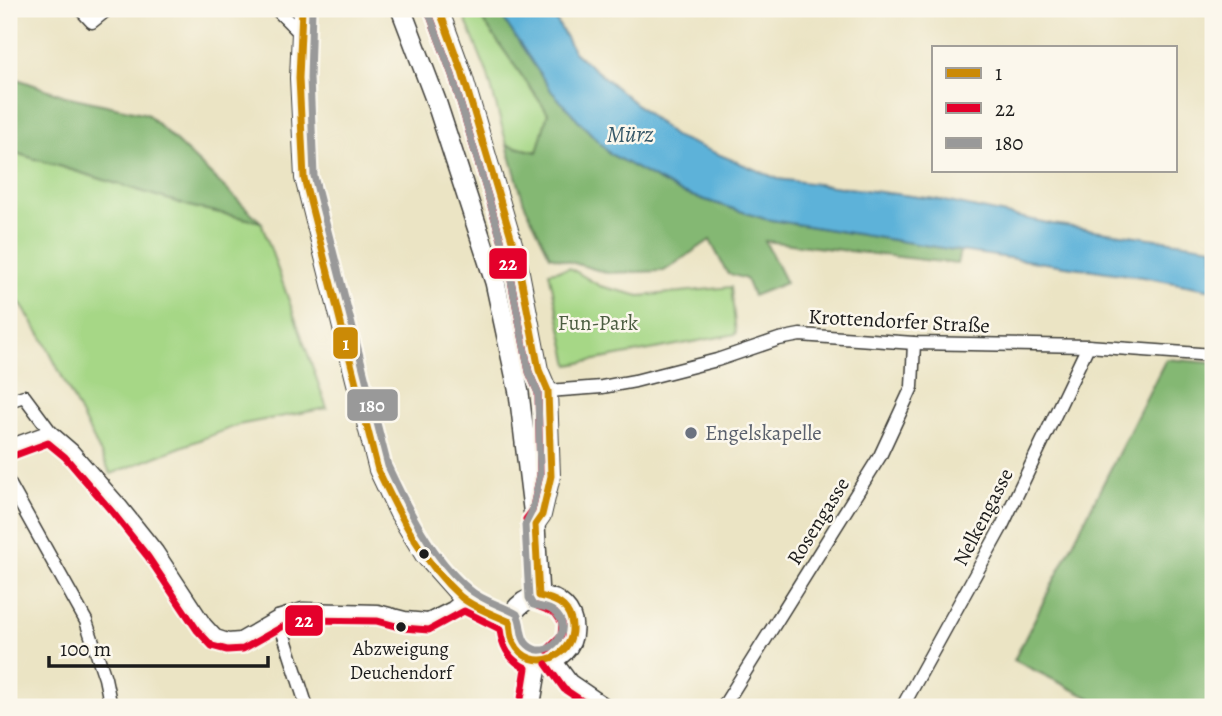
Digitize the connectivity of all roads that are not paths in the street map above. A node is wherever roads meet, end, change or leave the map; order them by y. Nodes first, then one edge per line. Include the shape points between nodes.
1 (80, 9) edge
2 (108, 9) edge
3 (276, 9) edge
4 (302, 9) edge
5 (401, 9) edge
6 (439, 9) edge
7 (301, 34) junction
8 (914, 343) junction
9 (1088, 346) junction
10 (1213, 355) edge
11 (548, 391) junction
12 (9, 401) edge
13 (50, 431) junction
14 (9, 446) edge
15 (9, 483) edge
16 (535, 525) junction
17 (460, 596) junction
18 (539, 596) junction
19 (278, 617) junction
20 (510, 622) junction
21 (546, 660) junction
22 (905, 702) dead end
23 (111, 707) edge
24 (307, 707) edge
25 (530, 707) edge
26 (610, 707) edge
27 (723, 707) edge

1 - 2 street via 92,22
3 - 7 street
4 - 7 main road
5 - 16 main road via 495,282 519,393
6 - 11 main road via 517,257 539,370
7 - 17 main road via 304,178 378,470 424,555
8 - 9 street, Krottendorfer Straße
8 - 11 street, Krottendorfer Straße via 800,335 635,381
8 - 27 street, Rosengasse via 912,387 880,456
9 - 10 street, Krottendorfer Straße
9 - 22 street, Nelkengasse via 1002,526
11 - 16 main road via 551,476 545,507
12 - 13 street via 24,396
13 - 14 street
13 - 19 street via 121,506 216,636 240,639
15 - 23 street via 86,621
16 - 18 main road
17 - 19 street via 452,608 428,620 378,611 303,609
17 - 20 main road
18 - 20 main road via 519,605
18 - 21 main road via 560,602 574,628 562,653
19 - 24 street
20 - 21 main road via 514,646 523,655
21 - 25 main road
21 - 26 street

